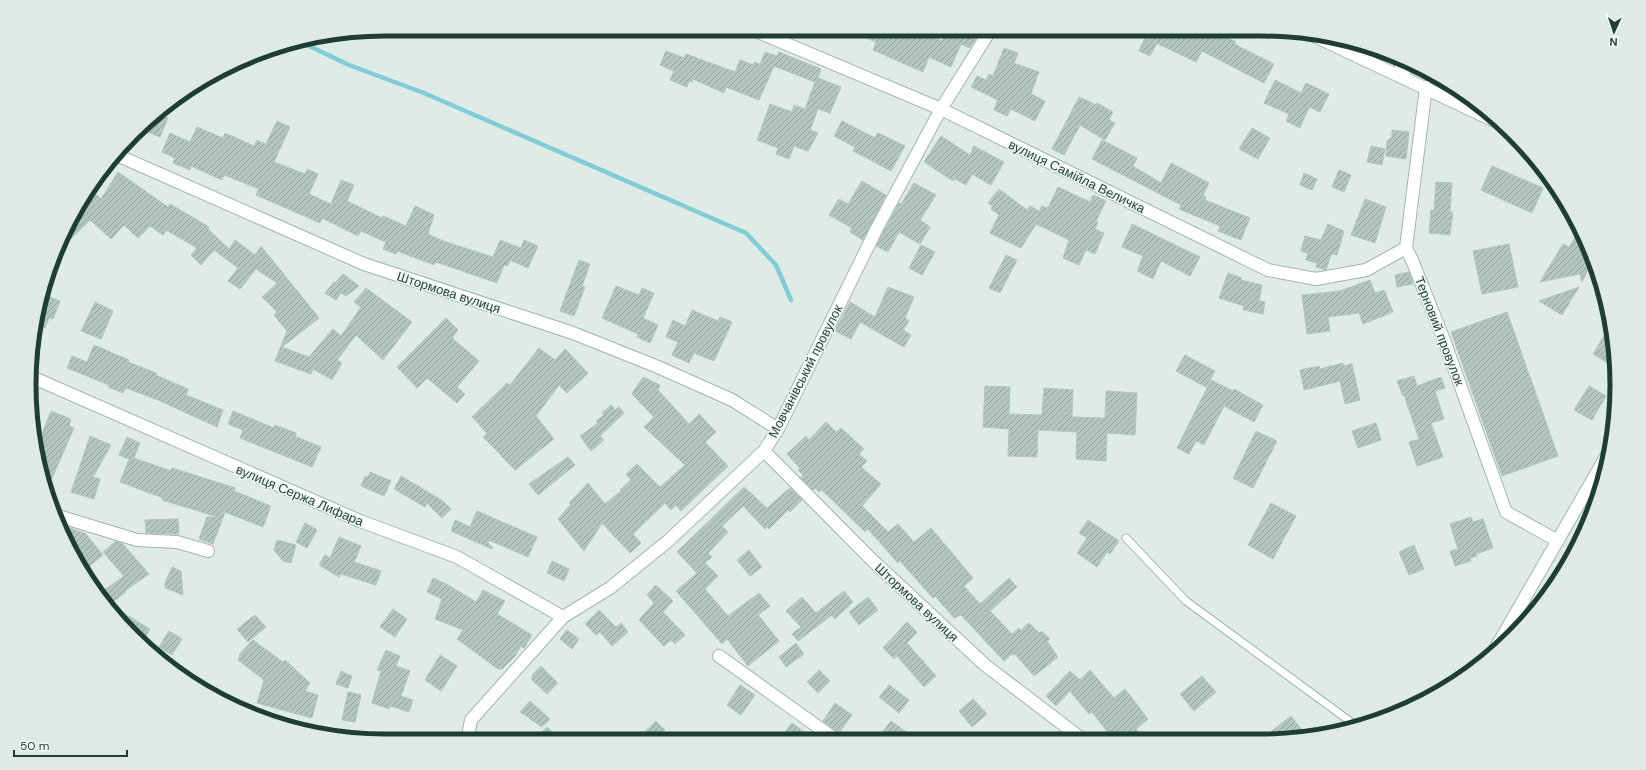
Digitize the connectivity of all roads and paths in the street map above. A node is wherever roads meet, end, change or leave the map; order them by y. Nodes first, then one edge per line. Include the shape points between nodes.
1 (768, 36) edge
2 (988, 36) edge
3 (1330, 43) edge
4 (1401, 66) edge
5 (1409, 69) edge
6 (1404, 77) junction
7 (1426, 87) junction
8 (941, 109) junction
9 (1479, 113) edge
10 (121, 157) edge
11 (1406, 248) junction
12 (36, 379) edge
13 (778, 429) junction
14 (764, 451) junction
15 (1600, 468) edge
16 (62, 517) edge
17 (1126, 538) dead end
18 (1558, 541) junction
19 (208, 551) dead end
20 (563, 618) junction
21 (1502, 637) edge
22 (718, 656) dead end
23 (1351, 722) edge
24 (468, 734) edge
25 (827, 734) edge
26 (1075, 734) edge

1 - 8 street, вулиця Самійла Величка
2 - 8 street, Мовчанівський провулок
3 - 6 street
4 - 6 street
5 - 6 lane
6 - 7 street
7 - 9 street
7 - 11 street
8 - 11 street, вулиця Самійла Величка via 1268,270 1316,279 1366,270
8 - 13 street, Мовчанівський провулок via 877,228
10 - 13 street, Штормова вулиця via 364,264 573,333 658,367 732,400
11 - 18 street, Терновий провулок via 1444,340 1506,512
12 - 20 street, вулиця Сержа Лифара via 360,521 457,557
13 - 14 street, Мовчанівський провулок
14 - 20 street, Мовчанівський провулок via 668,541 610,588
14 - 26 street, Штормова вулиця via 872,560 985,665
15 - 18 street
16 - 19 street via 137,540 177,542
17 - 23 lane via 1186,601
18 - 21 street
20 - 24 street, Мовчанівський провулок via 471,720
22 - 25 street

